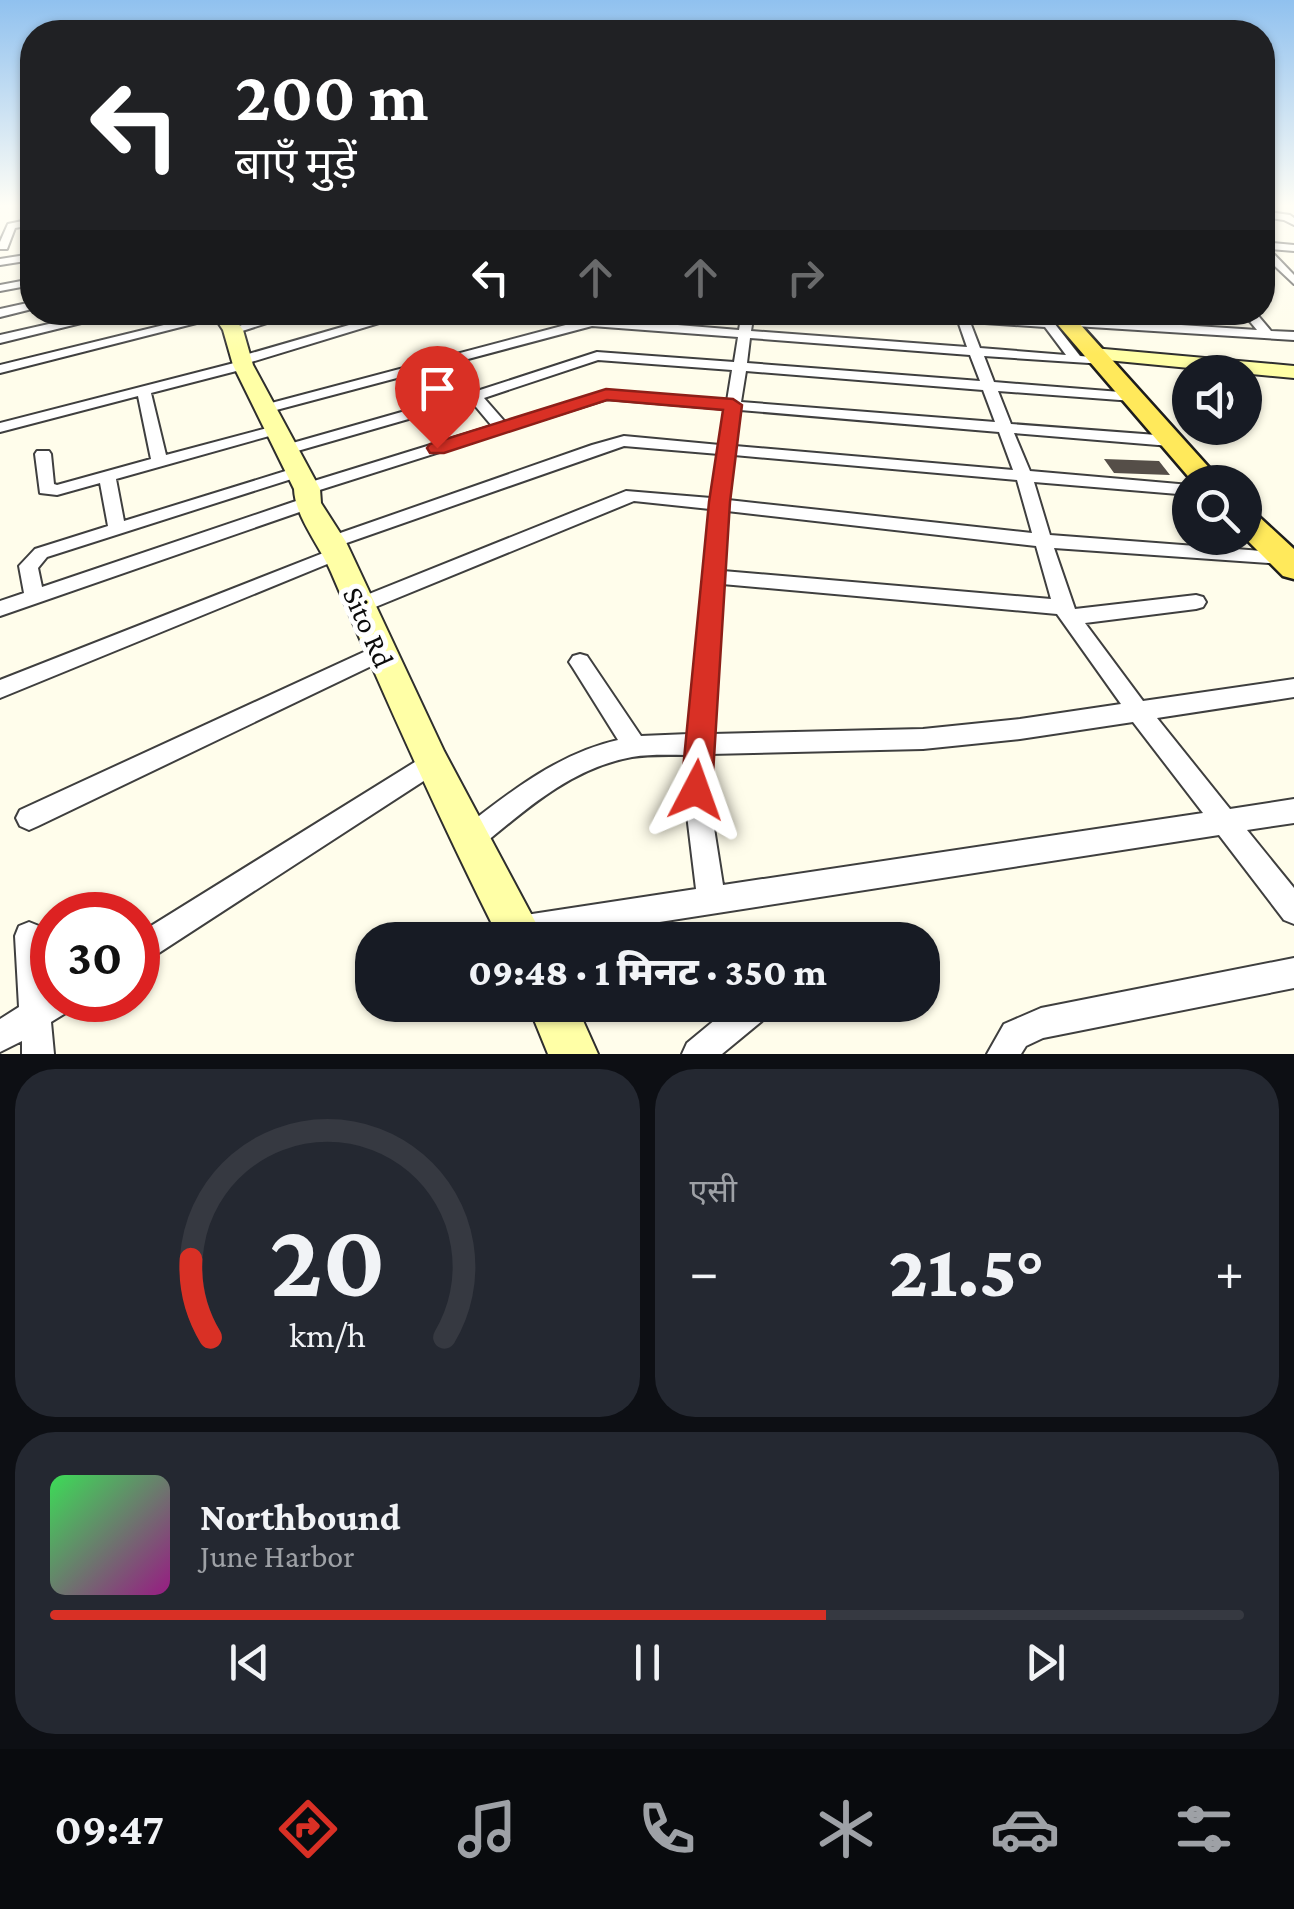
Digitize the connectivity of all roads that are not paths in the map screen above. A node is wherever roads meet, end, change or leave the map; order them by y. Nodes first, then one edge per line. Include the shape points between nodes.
1 (1275, 260) edge
2 (1294, 281) edge
3 (61, 325) edge
4 (115, 325) edge
5 (262, 325) edge
6 (317, 325) edge
7 (582, 325) edge
8 (746, 325) edge
9 (762, 325) edge
10 (965, 325) edge
11 (1066, 325) edge
12 (1152, 325) edge
13 (1259, 325) edge
14 (1266, 334) junction
15 (1294, 336) edge
16 (232, 337) edge
17 (0, 339) edge
18 (117, 340) junction
19 (975, 351) junction
20 (1098, 358) junction
21 (446, 364) junction
22 (738, 367) junction
23 (0, 369) edge
24 (1294, 375) edge
25 (990, 388) junction
26 (144, 391) junction
27 (475, 396) junction
28 (1133, 397) junction
29 (733, 405) junction
30 (0, 428) edge
31 (502, 428) junction
32 (1006, 428) junction
33 (1170, 441) junction
34 (728, 449) junction
35 (44, 454) dead end
36 (290, 459) junction
37 (159, 461) junction
38 (1192, 465) edge
39 (107, 476) junction
40 (1024, 478) junction
41 (1172, 489) edge
42 (720, 502) junction
43 (117, 529) junction
44 (1262, 537) edge
45 (1046, 542) junction
46 (334, 548) junction
47 (1289, 563) edge
48 (714, 576) junction
49 (34, 597) junction
50 (1196, 602) dead end
51 (361, 605) junction
52 (0, 609) edge
53 (1066, 612) junction
54 (380, 653) junction
55 (580, 662) dead end
56 (1294, 688) edge
57 (0, 689) edge
58 (1137, 710) junction
59 (634, 746) junction
60 (699, 747) junction
61 (431, 764) junction
62 (1294, 811) edge
63 (29, 818) dead end
64 (1224, 821) junction
65 (470, 839) junction
66 (711, 897) junction
67 (1294, 910) edge
68 (514, 922) edge
69 (586, 922) edge
70 (29, 936) dead end
71 (160, 936) edge
72 (30, 940) edge
73 (1294, 973) edge
74 (30, 1018) edge
75 (44, 1022) edge
76 (559, 1022) edge
77 (737, 1022) edge
78 (0, 1037) edge
79 (38, 1054) edge
80 (573, 1054) edge
81 (698, 1054) edge
82 (1003, 1054) edge

1 - 2 street
3 - 17 street
4 - 18 street
5 - 16 street
6 - 16 street
7 - 21 street
8 - 22 street
9 - 19 street
10 - 19 street
11 - 20 main road
12 - 14 street
13 - 14 street
14 - 15 street
16 - 18 street
16 - 26 street
16 - 36 main road, Sito Rd
18 - 23 street
19 - 20 street
19 - 25 street
20 - 24 main road
20 - 28 main road
21 - 27 street
21 - 36 street
22 - 25 street
22 - 27 street via 598,356
22 - 29 street
25 - 28 street
25 - 32 street
26 - 30 street
26 - 37 street
27 - 31 street
27 - 36 street
28 - 33 main road
29 - 31 street via 606,394
29 - 32 street
29 - 34 street
31 - 36 street
32 - 33 street
32 - 40 street
33 - 38 main road
34 - 40 street
34 - 42 street
34 - 46 street via 624,441
35 - 39 street via 50,490
36 - 37 street
36 - 43 street
36 - 46 main road, Sito Rd
36 - 49 street
37 - 39 street
39 - 43 street
40 - 41 street
40 - 45 street
42 - 45 street
42 - 48 street
42 - 51 street via 615,499
43 - 49 street via 32,559
44 - 47 main road
45 - 47 street
45 - 53 street
46 - 51 main road, Sito Rd
46 - 57 street
48 - 53 street
48 - 60 street
49 - 52 street
50 - 53 street
51 - 54 main road, Sito Rd
53 - 58 street
54 - 61 main road, Sito Rd
54 - 63 street
55 - 59 street
56 - 58 street
58 - 60 street via 924,739
58 - 64 street
59 - 60 street
59 - 65 street via 591,755 549,776
60 - 66 street via 698,806
61 - 65 main road, Sito Rd
61 - 71 street
62 - 64 street
64 - 66 street
64 - 67 street
65 - 68 main road, Sito Rd
66 - 69 street
70 - 72 street
73 - 82 street via 1041,1023 1014,1035
74 - 78 street
75 - 79 street
76 - 80 main road
77 - 81 street

